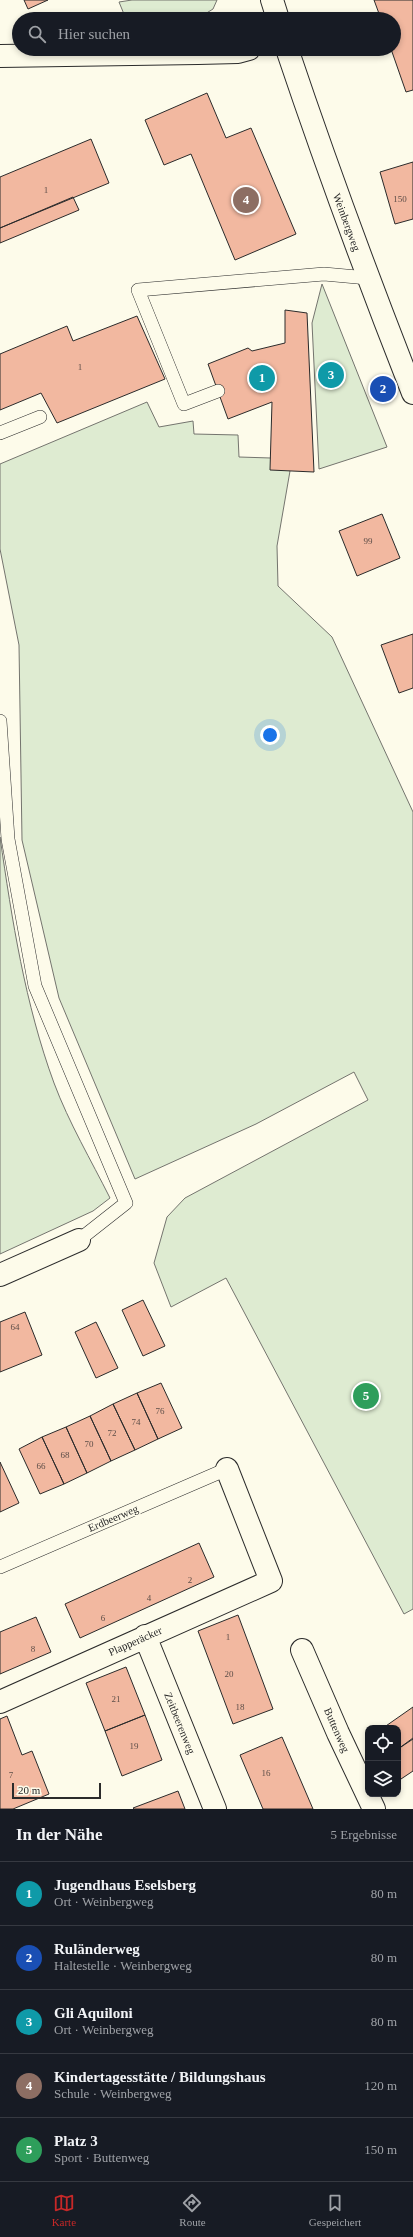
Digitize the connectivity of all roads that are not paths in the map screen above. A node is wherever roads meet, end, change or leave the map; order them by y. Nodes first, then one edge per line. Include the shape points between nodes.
1 (272, 0) edge
2 (276, 12) edge
3 (0, 56) edge
4 (12, 56) edge
5 (289, 56) edge
6 (368, 278) junction
7 (218, 391) dead end
8 (413, 393) edge
9 (40, 417) dead end
10 (0, 433) edge
11 (0, 721) edge
12 (78, 1240) joint
13 (0, 1275) edge
14 (227, 1469) joint
15 (0, 1567) edge
16 (145, 1636) junction
17 (302, 1650) dead end
18 (0, 1702) edge
19 (215, 1809) edge
20 (374, 1809) edge

1 - 2 street
3 - 4 street
5 - 6 street, Weinbergweg
6 - 7 lane via 324,274 138,290 184,404
6 - 8 street, Weinbergweg
9 - 10 lane
11 - 12 lane via 8,839 35,986 126,1203
12 - 13 street
14 - 15 lane, Erdbeerweg
14 - 16 street, Plapperäcker via 271,1581
16 - 18 street, Plapperäcker
16 - 19 street, Zeitbeerenweg
17 - 20 street, Buttenweg

